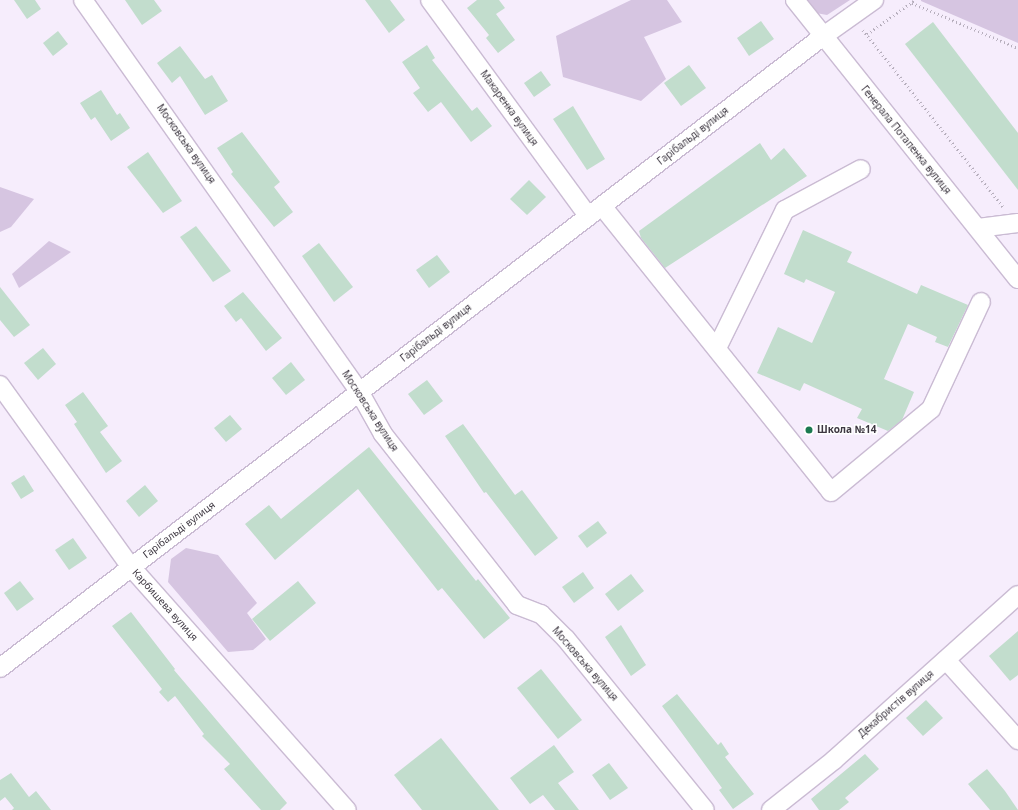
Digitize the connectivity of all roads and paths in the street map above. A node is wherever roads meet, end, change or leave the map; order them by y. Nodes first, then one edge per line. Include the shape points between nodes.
1 (83, 0) edge
2 (430, 0) edge
3 (795, 0) edge
4 (874, 0) edge
5 (915, 0) edge
6 (912, 3) junction
7 (852, 16) junction
8 (867, 34) junction
9 (822, 37) junction
10 (1018, 48) edge
11 (861, 169) dead end
12 (595, 211) junction
13 (1017, 223) edge
14 (978, 228) junction
15 (1018, 279) edge
16 (981, 302) dead end
17 (717, 348) junction
18 (0, 385) edge
19 (360, 393) junction
20 (131, 566) junction
21 (1018, 594) edge
22 (946, 660) junction
23 (0, 668) edge
24 (1018, 740) edge
25 (347, 810) edge
26 (705, 810) edge
27 (771, 810) edge

1 - 19 street, Московська вулиця
2 - 12 street, Макаренка вулиця
3 - 9 street, Генерала Потапенка вулиця
4 - 7 street, Гарібальді вулиця
5 - 6 path
6 - 8 path
6 - 10 path
7 - 8 path
7 - 9 street, Гарібальді вулиця
8 - 13 path
9 - 12 street, Гарібальді вулиця
9 - 14 street, Генерала Потапенка вулиця
11 - 17 street via 785,210
12 - 17 street, Макаренка вулиця
12 - 19 street, Гарібальді вулиця
13 - 14 street
14 - 15 street, Генерала Потапенка вулиця
16 - 17 street, Макаренка вулиця via 931,409 831,492
18 - 20 street, Карбишева вулиця
19 - 20 street, Гарібальді вулиця
19 - 26 street, Московська вулиця via 383,434 517,605 541,614 566,639
20 - 23 street, Гарібальді вулиця
20 - 25 street, Карбишева вулиця
21 - 22 street, Декабристів вулиця
22 - 24 street
22 - 27 street, Декабристів вулиця via 834,760

